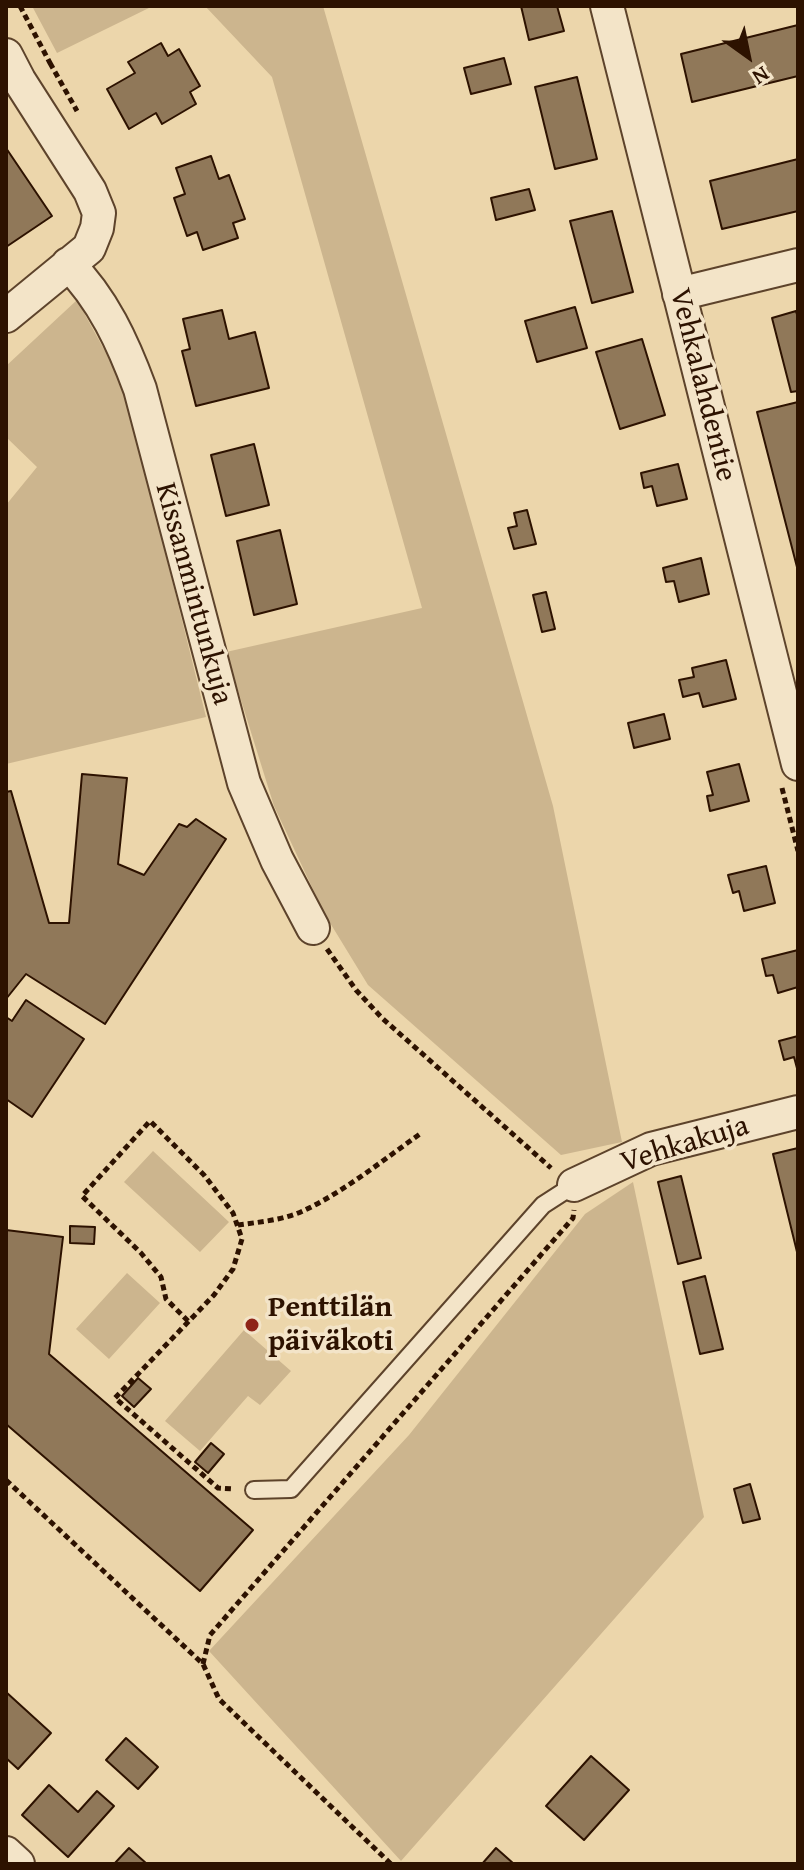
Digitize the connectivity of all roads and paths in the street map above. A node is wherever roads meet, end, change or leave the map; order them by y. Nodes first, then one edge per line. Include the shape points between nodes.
1 (607, 6) edge
2 (7, 60) edge
3 (68, 264) junction
4 (798, 265) edge
5 (679, 294) junction
6 (6, 316) edge
7 (798, 764) edge
8 (313, 928) joint
9 (798, 1112) edge
10 (420, 1134) dead end
11 (574, 1185) junction
12 (237, 1225) junction
13 (188, 1321) junction
14 (6, 1480) edge
15 (254, 1490) joint
16 (203, 1664) junction
17 (6, 1853) edge
18 (18, 1864) edge
19 (391, 1864) edge

1 - 5 street, Vehkalahdentie
2 - 3 street via 99,213 89,248
3 - 6 street
3 - 8 street, Kissanmintunkuja via 108,316 140,389 244,783
4 - 5 street
5 - 7 street, Vehkalahdentie
8 - 11 path via 382,1018
9 - 11 street, Vehkakuja via 651,1149
10 - 12 path via 303,1211
11 - 15 lane via 543,1205 291,1489
11 - 16 path via 573,1218 210,1635
12 - 13 path via 242,1239 233,1269
12 - 13 path via 204,1175 150,1121 82,1196 141,1253 161,1277 166,1299
13 - 15 path via 115,1398 218,1488
14 - 16 path
16 - 19 path via 219,1699
17 - 18 street

